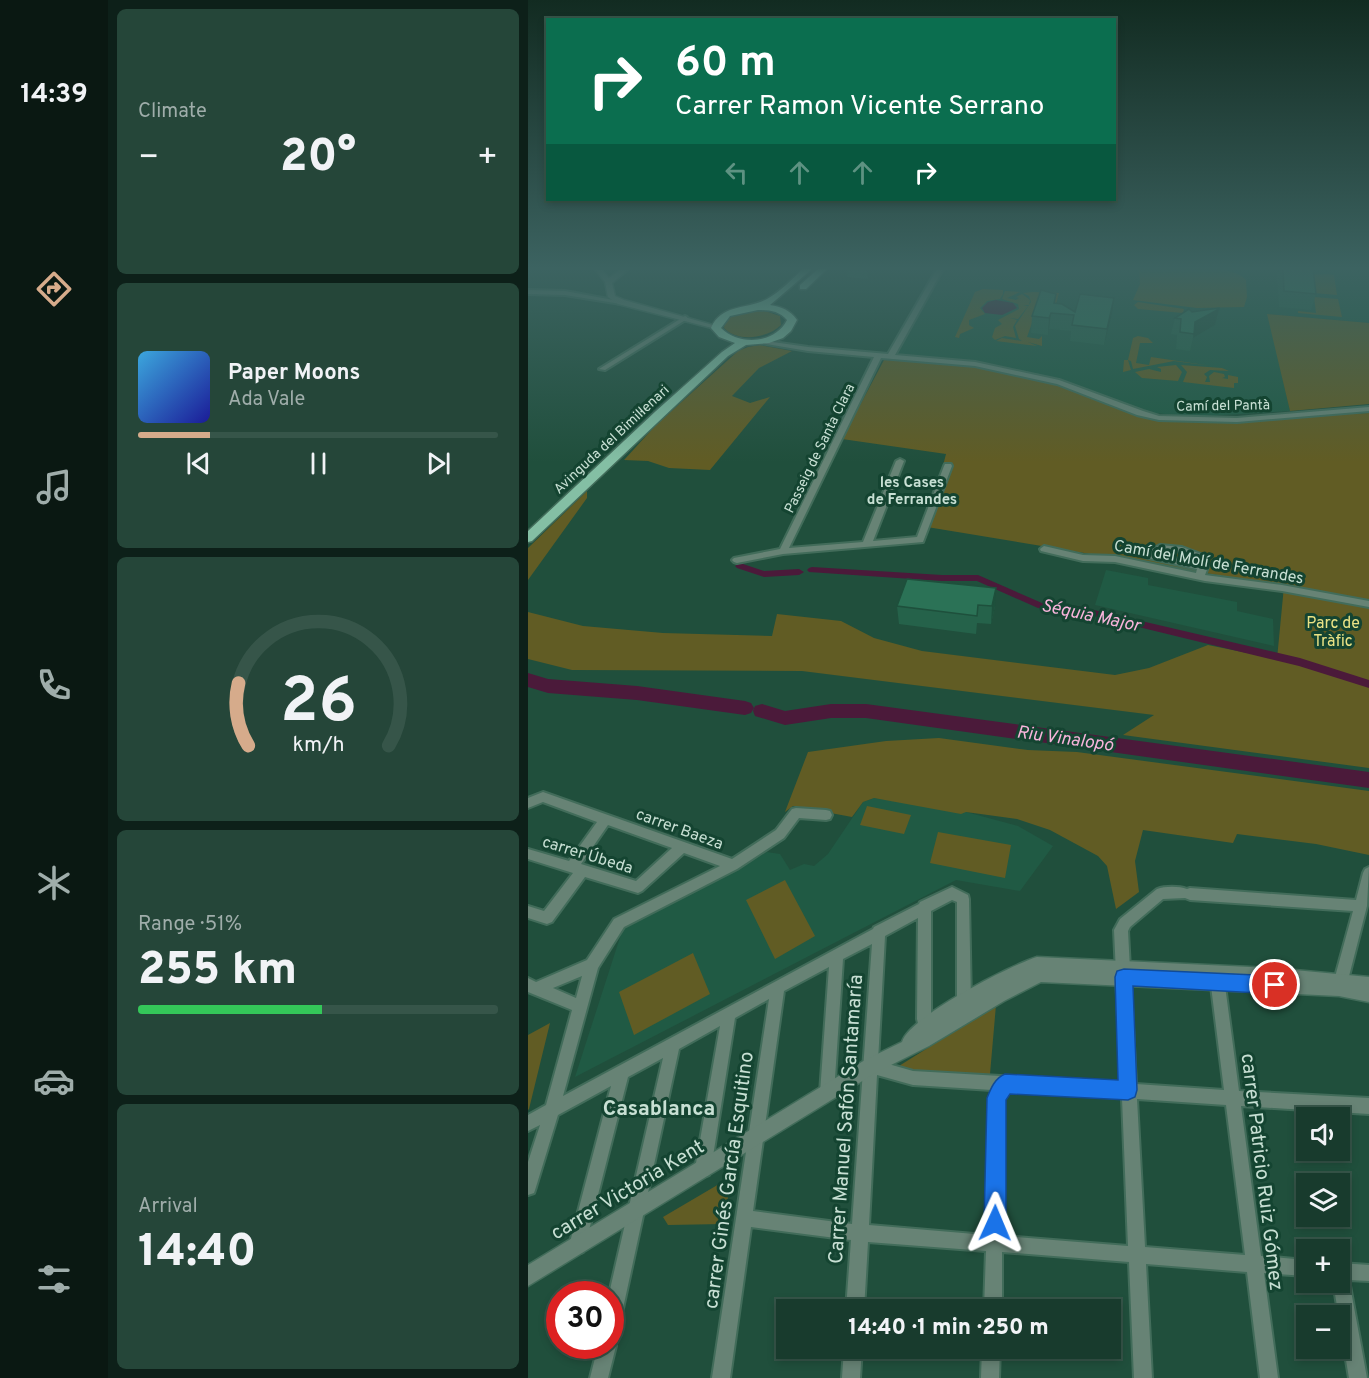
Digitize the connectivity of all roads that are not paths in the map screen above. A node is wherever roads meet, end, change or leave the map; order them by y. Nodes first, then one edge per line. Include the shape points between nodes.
1 (662, 333) edge
2 (721, 333) edge
3 (784, 333) joint
4 (903, 333) edge
5 (911, 333) edge
6 (724, 337) junction
7 (760, 341) junction
8 (744, 342) junction
9 (797, 348) junction
10 (878, 356) junction
11 (890, 357) junction
12 (898, 358) junction
13 (603, 369) dead end
14 (1369, 409) edge
15 (900, 461) dead end
16 (948, 466) dead end
17 (528, 525) edge
18 (528, 538) edge
19 (867, 544) junction
20 (1044, 549) dead end
21 (783, 551) junction
22 (737, 560) dead end
23 (1202, 572) junction
24 (1369, 604) edge
25 (528, 802) edge
26 (826, 815) dead end
27 (606, 819) junction
28 (682, 847) junction
29 (528, 854) edge
30 (733, 865) junction
31 (578, 868) junction
32 (1369, 873) edge
33 (925, 906) junction
34 (1361, 906) junction
35 (528, 912) edge
36 (879, 931) junction
37 (837, 954) junction
38 (592, 965) junction
39 (1039, 969) junction
40 (1123, 973) junction
41 (1217, 977) junction
42 (1340, 985) junction
43 (1369, 985) edge
44 (532, 986) edge
45 (778, 987) junction
46 (1369, 994) edge
47 (964, 1004) junction
48 (581, 1007) junction
49 (729, 1014) junction
50 (927, 1033) junction
51 (673, 1044) junction
52 (871, 1066) junction
53 (622, 1072) junction
54 (1005, 1084) junction
55 (1128, 1090) junction
56 (827, 1093) junction
57 (1233, 1097) junction
58 (1369, 1106) edge
59 (552, 1110) junction
60 (528, 1124) edge
61 (755, 1137) junction
62 (703, 1169) junction
63 (528, 1187) edge
64 (636, 1210) junction
65 (744, 1218) junction
66 (860, 1233) junction
67 (995, 1244) junction
68 (577, 1246) junction
69 (1136, 1253) junction
70 (1253, 1263) junction
71 (1296, 1267) edge
72 (1350, 1272) edge
73 (1369, 1274) edge
74 (528, 1276) edge
75 (620, 1281) edge
76 (1343, 1293) edge
77 (856, 1299) edge
78 (993, 1299) edge
79 (604, 1359) edge
80 (852, 1359) edge
81 (991, 1359) edge
82 (599, 1378) edge
83 (721, 1378) edge
84 (851, 1378) edge
85 (990, 1378) edge
86 (1143, 1378) edge
87 (1269, 1378) edge
88 (1358, 1378) edge

1 - 13 street
2 - 6 main road
3 - 7 main road
3 - 9 street via 786,342
4 - 11 street
5 - 12 street
6 - 8 main road
6 - 17 main road, Avinguda del Bimil·lenari via 716,353
7 - 8 main road
7 - 9 street, Camí del Pantà
8 - 18 main road, Avinguda del Bimil·lenari via 725,354
9 - 10 street, Camí del Pantà
10 - 11 street, Camí del Pantà
10 - 21 street, Passeig de Santa Clara
11 - 12 street, Camí del Pantà
12 - 14 street, Camí del Pantà via 967,362 1059,382 1159,418 1237,420
15 - 19 street
16 - 19 street via 920,540
19 - 21 street
20 - 23 street, Camí del Molí de Ferrandes via 1083,558
21 - 22 street
23 - 23 street via 1203,558 1193,553 1164,547 1147,555
23 - 24 street, Camí del Molí de Ferrandes
25 - 27 street, carrer Baeza via 543,797
26 - 30 street, carrer Baeza via 796,813 780,834
27 - 28 street, carrer Baeza
27 - 31 street
28 - 30 street, carrer Baeza
28 - 31 street, carrer Úbeda via 638,887
29 - 31 street, carrer Úbeda
30 - 38 street via 619,923
31 - 35 street via 547,918
32 - 34 street
33 - 36 street
33 - 47 street via 946,895 958,894 963,903
33 - 50 street
34 - 40 street via 1161,893 1121,930
34 - 42 street
36 - 37 street
36 - 52 street, Carrer Manuel Safón Santamaría
37 - 45 street
37 - 56 street
38 - 44 street
38 - 48 street
39 - 40 street
39 - 47 street, carrer Victoria Kent via 1016,972
39 - 50 street, carrer Victoria Kent
40 - 41 street
40 - 55 street
41 - 42 street
41 - 57 street, carrer Patricio Ruiz Gómez
42 - 43 street
42 - 46 street
44 - 48 street
45 - 49 street
45 - 61 street, carrer Ginés García Esquitino
47 - 50 street, carrer Victoria Kent
48 - 59 street
49 - 51 street
49 - 62 street
50 - 52 street, carrer Victoria Kent
51 - 53 street
51 - 64 street
52 - 54 street via 913,1078
52 - 56 street, carrer Victoria Kent
52 - 66 street, Carrer Manuel Safón Santamaría
53 - 59 street
53 - 68 street
54 - 55 street
54 - 67 street via 996,1098
55 - 57 street
55 - 69 street
56 - 61 street, carrer Victoria Kent
57 - 58 street
57 - 70 street, carrer Patricio Ruiz Gómez
59 - 60 street
59 - 63 street
61 - 62 street, carrer Victoria Kent
61 - 65 street, carrer Ginés García Esquitino
62 - 64 street, carrer Victoria Kent
64 - 68 street, carrer Victoria Kent
64 - 75 street
65 - 66 street
65 - 83 street, carrer Ginés García Esquitino
66 - 67 street
66 - 77 street, Carrer Manuel Safón Santamaría
67 - 69 street
67 - 78 street
68 - 74 street, carrer Victoria Kent
69 - 70 street
69 - 86 street
70 - 71 street
70 - 87 street, carrer Patricio Ruiz Gómez
72 - 73 street
76 - 88 street
79 - 82 street
80 - 84 street
81 - 85 street

